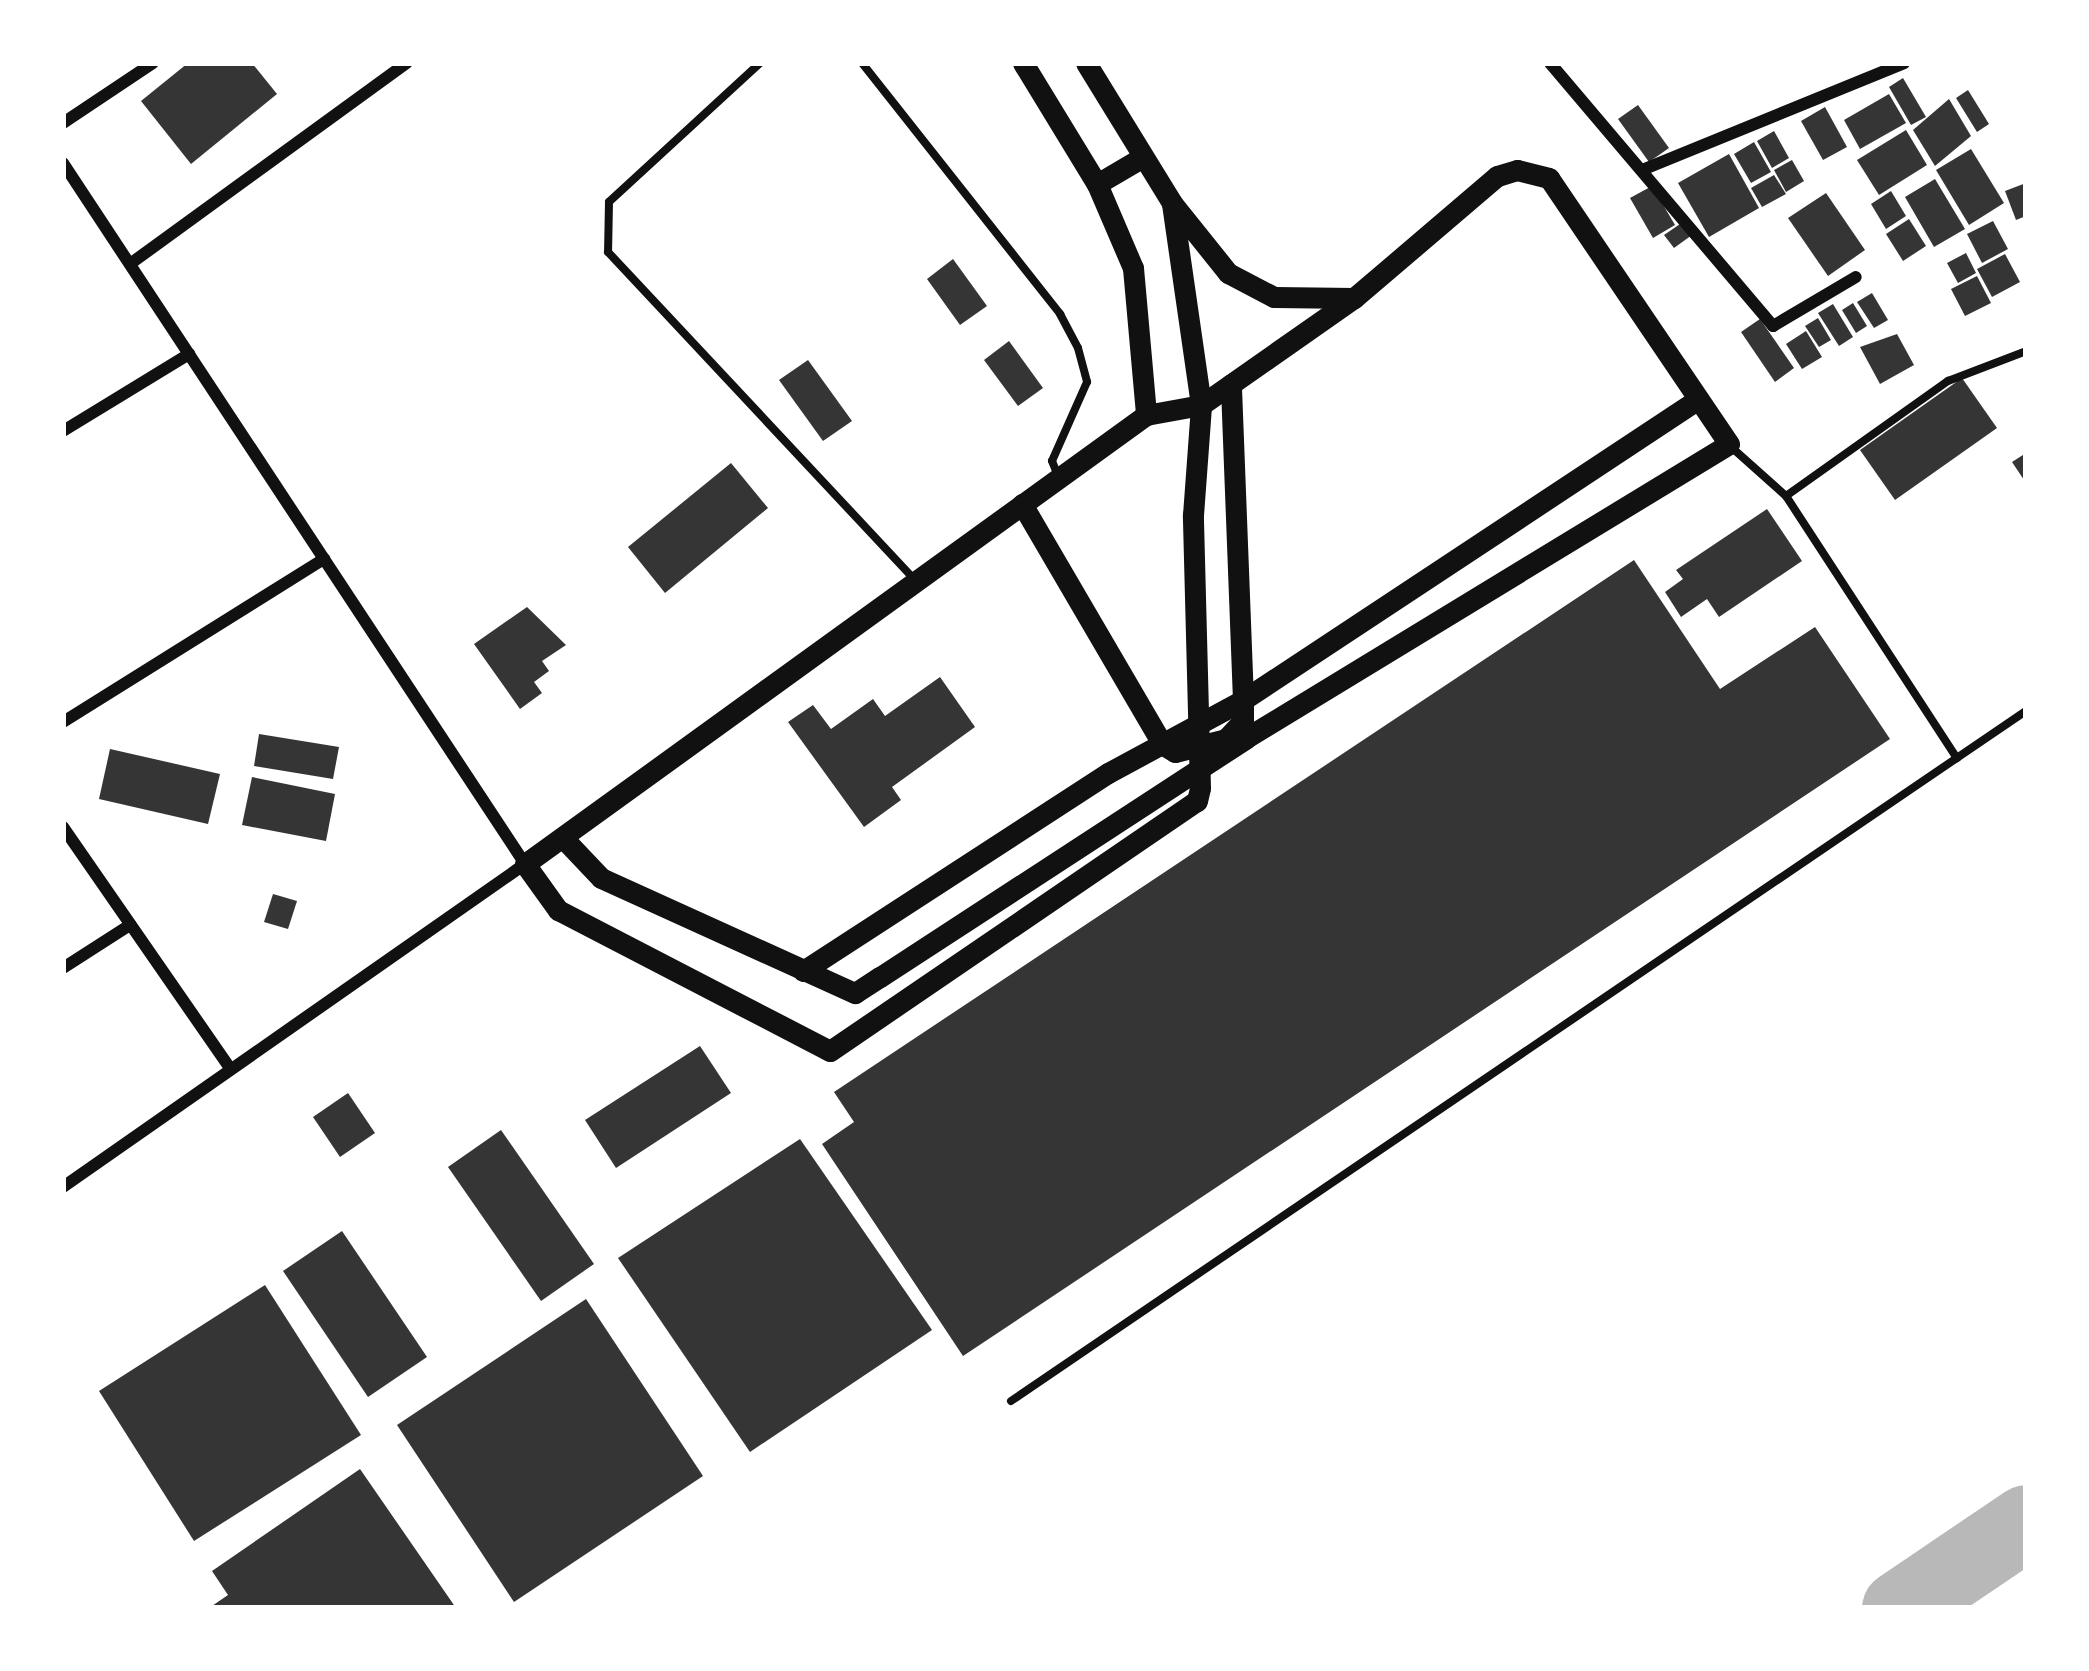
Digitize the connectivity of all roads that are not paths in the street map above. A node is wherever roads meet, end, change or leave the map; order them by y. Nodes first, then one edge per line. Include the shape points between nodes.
1 (153, 63) edge
2 (406, 63) edge
3 (760, 63) edge
4 (862, 63) edge
5 (1023, 63) edge
6 (1086, 63) edge
7 (1550, 63) edge
8 (1904, 63) edge
9 (63, 124) edge
10 (1143, 157) junction
11 (63, 163) edge
12 (1642, 170) junction
13 (1097, 184) junction
14 (1172, 203) junction
15 (130, 264) junction
16 (1856, 277) dead end
17 (1354, 298) junction
18 (2026, 351) edge
19 (189, 354) junction
20 (1231, 384) junction
21 (1697, 400) junction
22 (1201, 405) junction
23 (1146, 415) junction
24 (63, 431) edge
25 (1729, 444) junction
26 (1058, 476) junction
27 (1786, 496) junction
28 (1022, 503) junction
29 (324, 559) junction
30 (919, 585) junction
31 (1243, 700) junction
32 (2026, 711) edge
33 (63, 722) edge
34 (1162, 744) junction
35 (1957, 758) junction
36 (63, 827) edge
37 (565, 840) junction
38 (525, 864) junction
39 (130, 925) junction
40 (63, 968) edge
41 (803, 971) junction
42 (230, 1068) junction
43 (63, 1186) edge
44 (1011, 1401) dead end

1 - 9 street
2 - 15 street
3 - 30 lane via 609,202 608,251
4 - 26 lane via 1060,314 1078,348 1087,382 1052,461
5 - 13 street
6 - 10 street
7 - 12 street
8 - 12 street
10 - 13 street
10 - 14 street
11 - 15 street
12 - 16 street via 1772,326
13 - 23 street via 1133,268
14 - 17 street via 1254,293
14 - 22 street
15 - 19 street
17 - 20 street
17 - 21 street via 1496,176 1537,171 1550,178
18 - 27 lane via 1948,381
19 - 24 street
19 - 29 street
20 - 22 street
20 - 31 street
21 - 25 street
21 - 31 street
22 - 23 street
22 - 38 street via 1193,515 1197,801 842,1046 820,1049 576,922
23 - 26 street
25 - 27 lane
25 - 41 street via 1246,738 855,993
26 - 28 street
27 - 35 lane
28 - 30 street
28 - 34 street
29 - 33 street
29 - 38 street
30 - 37 street
31 - 34 street via 1243,721 1226,739 1175,752
32 - 35 lane
34 - 41 street
35 - 44 lane
36 - 39 street
37 - 38 street
37 - 41 street via 601,878
38 - 42 street
39 - 40 street
39 - 42 street
42 - 43 street

